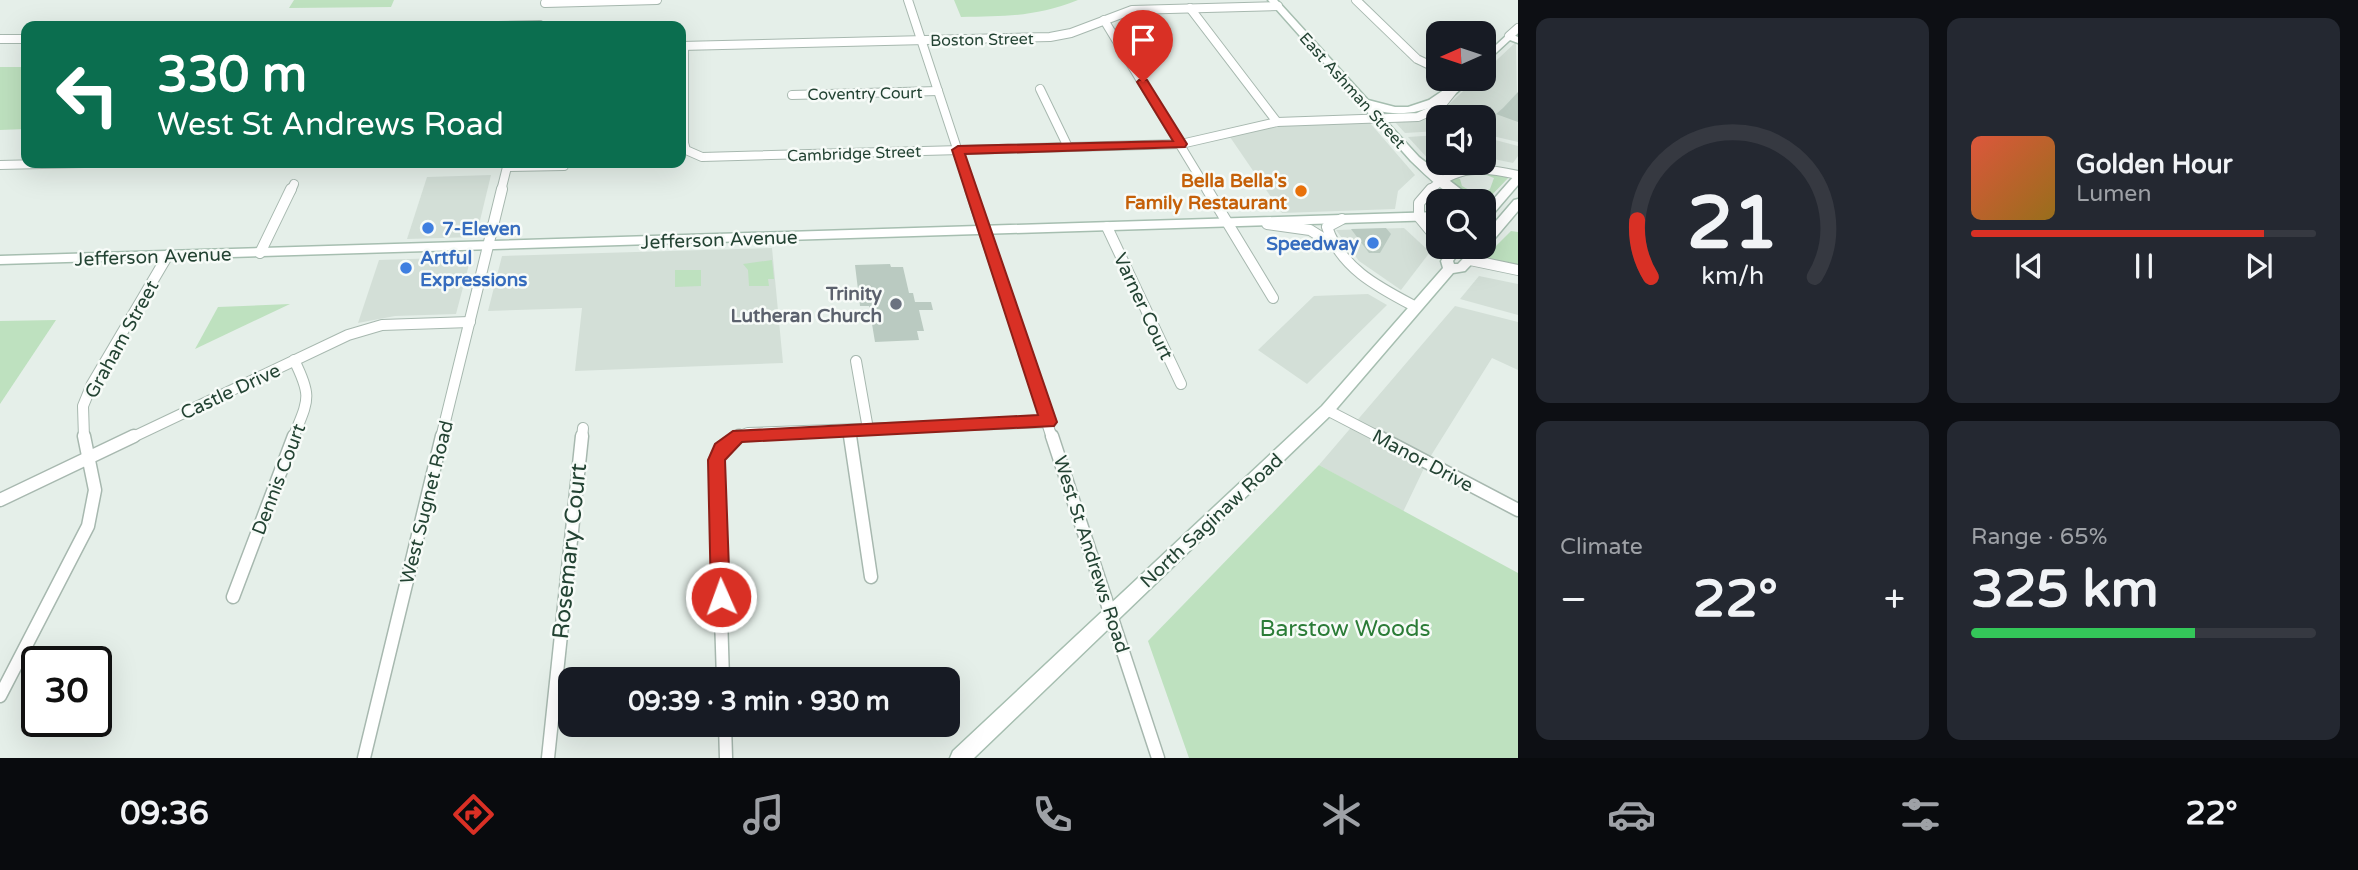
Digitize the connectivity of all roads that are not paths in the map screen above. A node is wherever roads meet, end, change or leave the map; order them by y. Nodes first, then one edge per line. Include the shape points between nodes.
1 (657, 0) edge
2 (908, 0) edge
3 (1356, 0) edge
4 (546, 1) edge
5 (1275, 3) edge
6 (1190, 8) junction
7 (1104, 20) junction
8 (541, 21) edge
9 (1518, 28) edge
10 (1513, 38) edge
11 (0, 39) edge
12 (21, 39) edge
13 (922, 40) junction
14 (686, 46) edge
15 (1496, 51) edge
16 (1426, 63) edge
17 (1040, 89) dead end
18 (938, 91) junction
19 (1452, 92) joint
20 (792, 95) dead end
21 (1362, 99) junction
22 (1379, 119) junction
23 (1277, 122) junction
24 (1181, 144) junction
25 (686, 146) edge
26 (1068, 147) junction
27 (958, 150) junction
28 (21, 164) edge
29 (0, 165) edge
30 (506, 168) edge
31 (1518, 177) edge
32 (1440, 181) junction
33 (294, 184) dead end
34 (1452, 189) edge
35 (1496, 200) edge
36 (1518, 203) edge
37 (1496, 215) edge
38 (1419, 217) junction
39 (1426, 217) edge
40 (1504, 218) junction
41 (1518, 218) edge
42 (1343, 219) junction
43 (1230, 223) junction
44 (1255, 223) junction
45 (1518, 224) edge
46 (1426, 225) edge
47 (1107, 228) junction
48 (1496, 228) edge
49 (985, 231) junction
50 (488, 246) junction
51 (1338, 250) junction
52 (260, 253) junction
53 (168, 255) junction
54 (1448, 259) edge
55 (0, 260) edge
56 (1470, 260) joint
57 (1449, 269) junction
58 (1518, 270) edge
59 (1273, 298) dead end
60 (1416, 307) junction
61 (470, 322) junction
62 (294, 360) junction
63 (856, 361) dead end
64 (1181, 384) dead end
65 (1327, 410) junction
66 (1049, 422) junction
67 (583, 428) dead end
68 (868, 429) junction
69 (849, 430) junction
70 (88, 458) junction
71 (0, 500) edge
72 (1518, 510) edge
73 (870, 577) dead end
74 (233, 597) dead end
75 (1111, 613) junction
76 (723, 667) edge
77 (0, 696) edge
78 (725, 737) edge
79 (364, 758) edge
80 (548, 758) edge
81 (726, 758) edge
82 (960, 758) edge
83 (1158, 758) edge

1 - 4 street
2 - 13 street, West St Andrews Road
3 - 16 street
4 - 8 street
5 - 6 street, Boston Street
5 - 21 street, East Ashman Street
6 - 7 street, Boston Street via 1132,10
6 - 23 street
7 - 13 street, Boston Street via 1050,37
7 - 24 street
9 - 10 street
10 - 15 street
11 - 12 street
13 - 14 street, Boston Street
13 - 18 street, West St Andrews Road
17 - 26 street
18 - 20 street, Coventry Court
18 - 27 street, West St Andrews Road
19 - 21 street, Cambridge Street via 1426,105 1398,111
19 - 22 street, Cambridge Street via 1426,115
21 - 22 street, East Ashman Street
22 - 23 street, Cambridge Street
22 - 32 street, East Ashman Street
23 - 24 street, Cambridge Street
24 - 26 street, Cambridge Street
24 - 43 street
25 - 27 street, Cambridge Street via 693,155
26 - 27 street, Cambridge Street
27 - 49 street, West St Andrews Road
28 - 29 street
30 - 50 street, West Sugnet Road
31 - 32 street via 1468,167
31 - 35 street
32 - 34 street, East Ashman Street
32 - 38 street via 1419,203
33 - 52 street
36 - 40 street
37 - 40 street
38 - 39 street, Jefferson Avenue
38 - 42 street, Jefferson Avenue
38 - 46 street
40 - 41 street
40 - 45 street
40 - 48 street
42 - 44 street, Jefferson Avenue
42 - 51 street via 1327,227
43 - 44 street, Jefferson Avenue
43 - 47 street, Jefferson Avenue
43 - 59 street
44 - 51 street via 1310,230
47 - 49 street, Jefferson Avenue
47 - 64 street, Varner Court
49 - 50 street, Jefferson Avenue
49 - 66 street, West St Andrews Road
50 - 52 street, Jefferson Avenue
50 - 61 street, West Sugnet Road
51 - 60 street via 1367,278
52 - 53 street, Jefferson Avenue
53 - 55 street, Jefferson Avenue
53 - 70 street, Graham Street via 83,406
54 - 57 street, North Saginaw Road
56 - 57 street, North Saginaw Road via 1461,268
56 - 58 street
57 - 60 street, North Saginaw Road
60 - 65 street, North Saginaw Road
61 - 62 street, Castle Drive via 368,328
61 - 79 street, West Sugnet Road
62 - 70 street, Castle Drive
62 - 74 street, Dennis Court via 308,399
63 - 68 street
65 - 72 street, Manor Drive
65 - 75 street, North Saginaw Road
66 - 68 street
66 - 75 street, West St Andrews Road
67 - 80 street, Rosemary Court
68 - 69 street
69 - 73 street
69 - 76 street via 748,433 721,449 716,460
70 - 71 street, Castle Drive
70 - 77 street, Graham Street via 95,490 88,526
75 - 82 street, North Saginaw Road
75 - 83 street, West St Andrews Road
78 - 81 street

